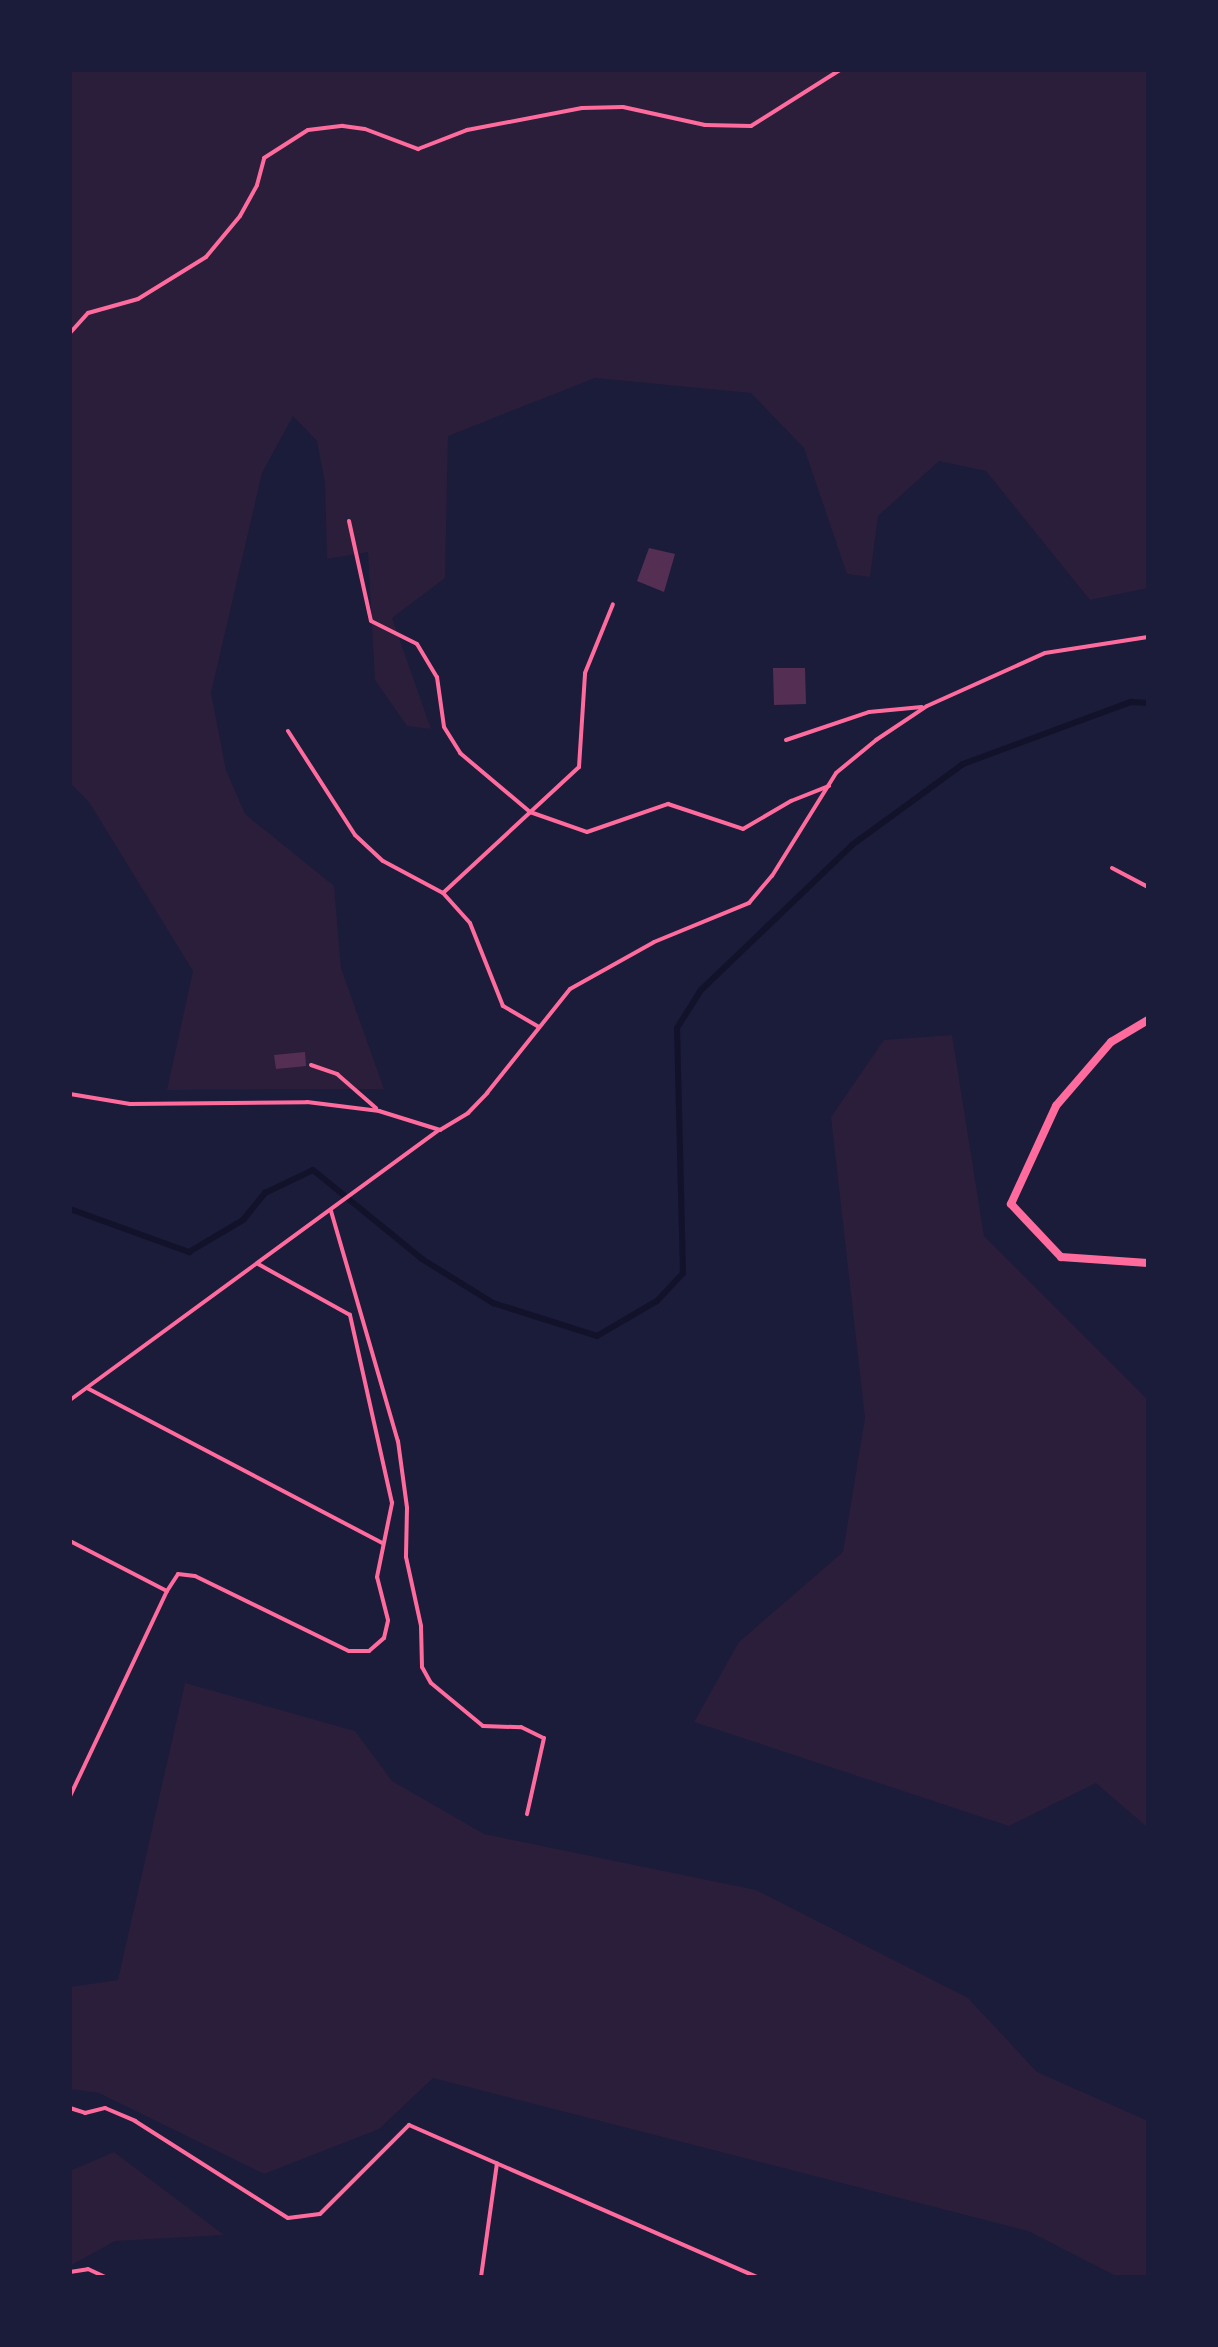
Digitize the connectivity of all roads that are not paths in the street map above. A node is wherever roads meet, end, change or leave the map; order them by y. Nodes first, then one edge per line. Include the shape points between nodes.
1 (349, 521) dead end
2 (613, 604) dead end
3 (1148, 637) edge
4 (927, 706) junction
5 (288, 731) dead end
6 (786, 740) dead end
7 (828, 786) junction
8 (530, 812) junction
9 (1112, 868) dead end
10 (1148, 887) edge
11 (443, 893) junction
12 (1148, 1020) edge
13 (539, 1027) junction
14 (310, 1065) dead end
15 (70, 1094) edge
16 (379, 1111) junction
17 (440, 1130) junction
18 (331, 1210) junction
19 (1148, 1263) edge
20 (258, 1264) junction
21 (86, 1388) junction
22 (70, 1400) edge
23 (70, 1541) edge
24 (382, 1543) junction
25 (167, 1591) junction
26 (70, 1796) edge
27 (527, 1814) dead end
28 (70, 2108) edge
29 (498, 2162) junction
30 (70, 2272) edge
31 (106, 2277) edge
32 (481, 2277) edge
33 (758, 2277) edge

1 - 8 lane via 371,621 417,644 437,677 444,727 460,753
2 - 8 lane via 584,673 579,767
3 - 4 lane via 1045,653
4 - 6 lane via 869,712
4 - 7 lane via 876,740
5 - 11 lane via 355,835 383,861
7 - 8 lane via 742,829 668,804 588,832
7 - 13 lane via 748,902 604,967 570,990
8 - 11 lane
9 - 10 lane
11 - 13 lane via 470,923 502,1006
12 - 19 street via 1110,1042 1056,1106 1011,1204 1061,1258
13 - 17 lane via 468,1113
14 - 16 lane via 337,1074
15 - 16 lane via 130,1104 307,1102
16 - 17 lane
17 - 18 lane
18 - 20 lane
18 - 27 lane via 398,1441 422,1667 430,1683 484,1726 521,1727 544,1738
20 - 21 lane
20 - 24 lane via 350,1315 392,1503
21 - 22 lane
21 - 24 lane
23 - 25 lane
24 - 25 lane via 377,1577 388,1620 384,1638 369,1651 348,1651 194,1576 178,1574
25 - 26 lane
28 - 29 lane via 106,2108 135,2122 288,2218 320,2214 409,2125
29 - 32 lane
29 - 33 lane
30 - 31 lane via 88,2269

